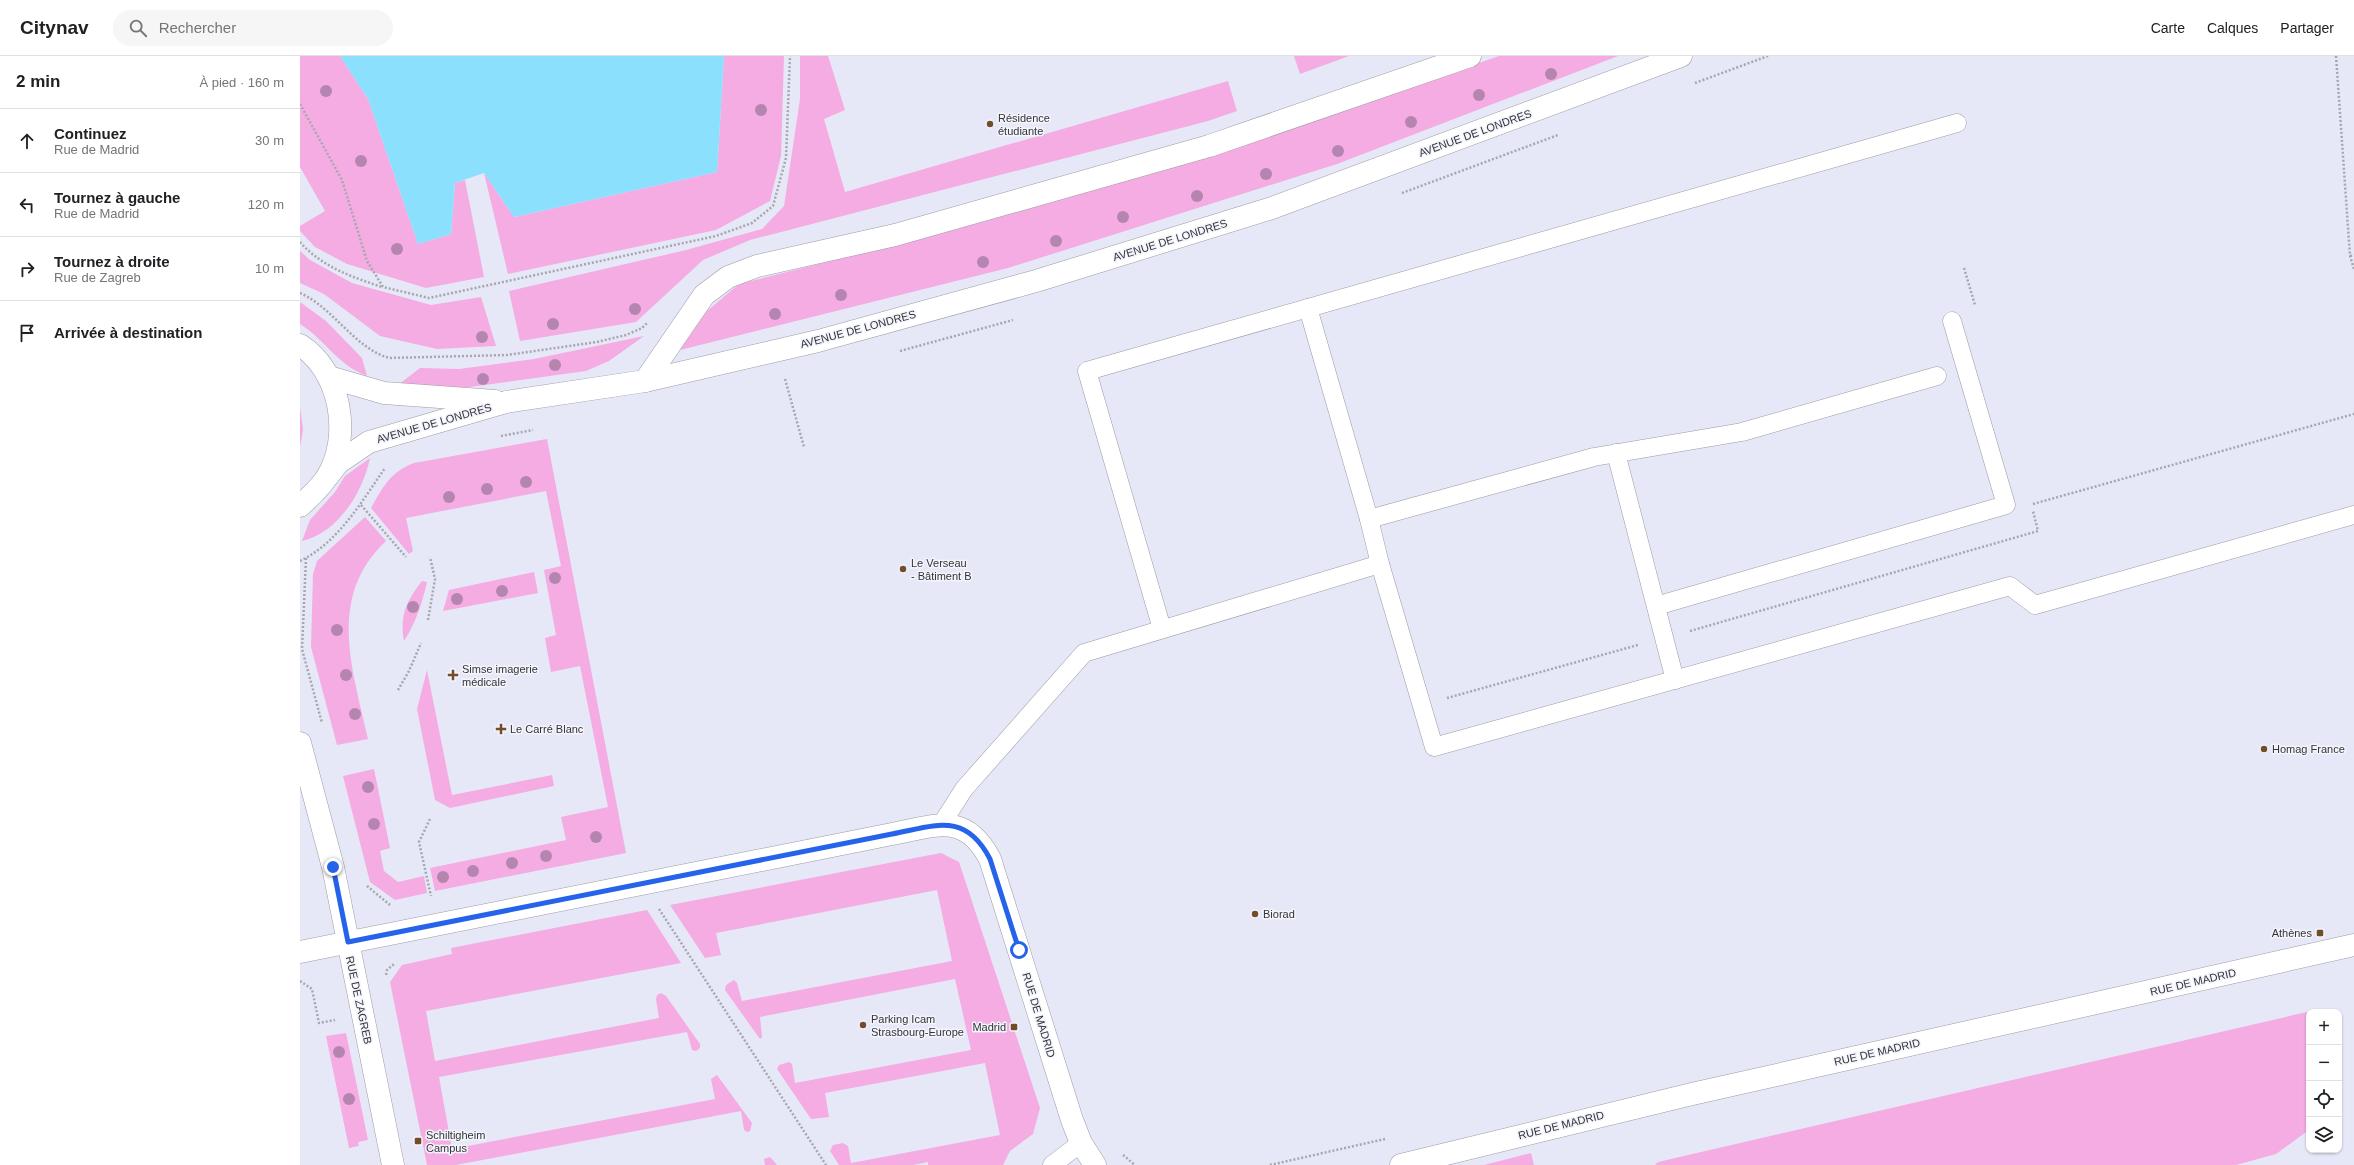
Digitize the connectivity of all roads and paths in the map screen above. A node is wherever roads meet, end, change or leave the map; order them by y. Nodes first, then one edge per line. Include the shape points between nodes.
1 (790, 56) edge
2 (1470, 56) edge
3 (1681, 56) edge
4 (2336, 56) edge
5 (300, 104) edge
6 (1957, 123) dead end
7 (300, 242) edge
8 (2354, 255) edge
9 (2350, 256) junction
10 (2354, 269) edge
11 (382, 287) junction
12 (300, 293) edge
13 (1308, 308) junction
14 (1952, 321) dead end
15 (300, 345) edge
16 (389, 358) dead end
17 (1937, 376) dead end
18 (328, 377) junction
19 (785, 379) dead end
20 (645, 381) junction
21 (506, 402) junction
22 (804, 447) dead end
23 (1616, 453) junction
24 (387, 466) dead end
25 (328, 476) junction
26 (361, 505) junction
27 (300, 506) edge
28 (2354, 515) edge
29 (1369, 519) junction
30 (406, 557) dead end
31 (430, 557) dead end
32 (306, 558) junction
33 (300, 561) edge
34 (1380, 564) junction
35 (1656, 606) junction
36 (428, 620) dead end
37 (1162, 629) junction
38 (421, 643) dead end
39 (1675, 680) junction
40 (398, 690) dead end
41 (322, 724) dead end
42 (300, 743) edge
43 (430, 819) dead end
44 (941, 825) junction
45 (363, 883) dead end
46 (432, 900) dead end
47 (655, 904) dead end
48 (393, 907) dead end
49 (348, 942) junction
50 (2354, 945) edge
51 (300, 952) edge
52 (396, 962) dead end
53 (385, 977) dead end
54 (300, 981) edge
55 (319, 1023) dead end
56 (1081, 1143) junction
57 (1119, 1152) dead end
58 (393, 1165) edge
59 (826, 1165) edge
60 (1052, 1165) edge
61 (1095, 1165) edge
62 (1135, 1165) edge
63 (1401, 1165) edge

1 - 11 path via 786,158 773,206 752,223 716,236 430,298
2 - 20 street via 1208,146 895,235 757,266 728,277 704,295
3 - 20 street, AVENUE DE LONDRES via 1272,208 1029,283 818,340
4 - 9 path
5 - 11 path via 342,180 366,261
6 - 13 lane
7 - 11 path via 311,255 346,275
8 - 9 path
9 - 10 path
12 - 16 path via 314,299 374,354
13 - 29 lane
13 - 37 lane via 1087,371
14 - 35 lane via 2006,505
15 - 18 street
17 - 23 lane via 1742,432
18 - 21 street, AVENUE DE LONDRES via 384,393
18 - 25 street via 338,401 341,428 337,454
19 - 22 path
20 - 21 street, AVENUE DE LONDRES
21 - 25 street, AVENUE DE LONDRES via 369,442 338,463
23 - 29 lane via 1578,461
23 - 35 lane
24 - 26 path
25 - 27 street
26 - 30 path
26 - 32 path via 336,534
28 - 39 lane via 2035,605 2010,586
29 - 34 lane
31 - 36 path via 435,580
32 - 33 path
32 - 41 path via 302,649
34 - 37 lane
34 - 39 lane via 1434,747
35 - 39 lane
37 - 44 lane via 1084,653 964,789
38 - 40 path via 410,671
42 - 49 street, RUE DE ZAGREB via 333,867
43 - 46 path via 419,842
44 - 49 street, RUE DE MADRID
44 - 56 street, RUE DE MADRID via 953,826 975,836 990,859
45 - 48 path
47 - 59 path
49 - 51 street, RUE DE MADRID
49 - 58 street, RUE DE ZAGREB
50 - 63 street, RUE DE MADRID via 1692,1094
52 - 53 path via 387,970
54 - 55 path via 312,990
56 - 60 lane
56 - 61 street, RUE DE MADRID
57 - 62 path

